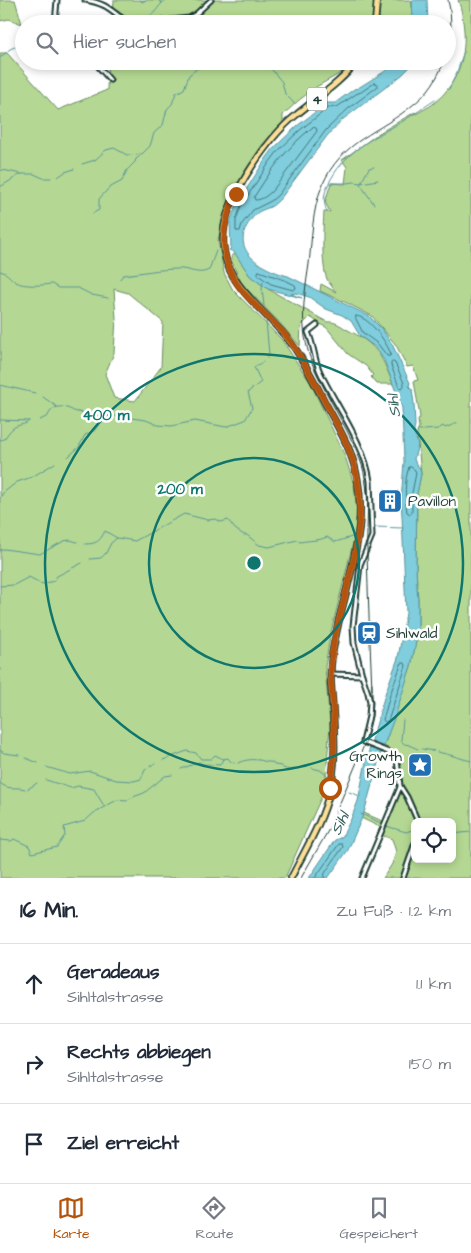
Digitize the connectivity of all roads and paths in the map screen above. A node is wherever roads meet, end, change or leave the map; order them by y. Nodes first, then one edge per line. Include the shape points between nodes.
1 (60, 0) edge
2 (85, 0) edge
3 (211, 0) edge
4 (377, 0) edge
5 (57, 2) edge
6 (56, 15) edge
7 (118, 15) edge
8 (194, 15) edge
9 (376, 15) edge
10 (101, 70) edge
11 (349, 70) edge
12 (110, 80) dead end
13 (318, 325) dead end
14 (331, 674) junction
15 (362, 675) junction
16 (400, 786) junction
17 (416, 818) edge
18 (411, 855) edge
19 (291, 878) edge
20 (362, 878) edge
21 (403, 878) edge

1 - 5 street
2 - 7 street via 104,5
3 - 8 street
4 - 9 main road
5 - 6 street
10 - 12 street
11 - 14 main road, 4 via 272,139 234,199 223,235 224,254 232,276 301,358 342,434 356,471 360,500 359,532
13 - 15 street via 308,332 316,364 369,472 372,536 360,565 353,626
14 - 15 street
14 - 19 main road, 4 via 334,741 329,795
15 - 16 street via 370,702 363,742 386,750 398,759
16 - 17 street
16 - 20 street
18 - 21 street

